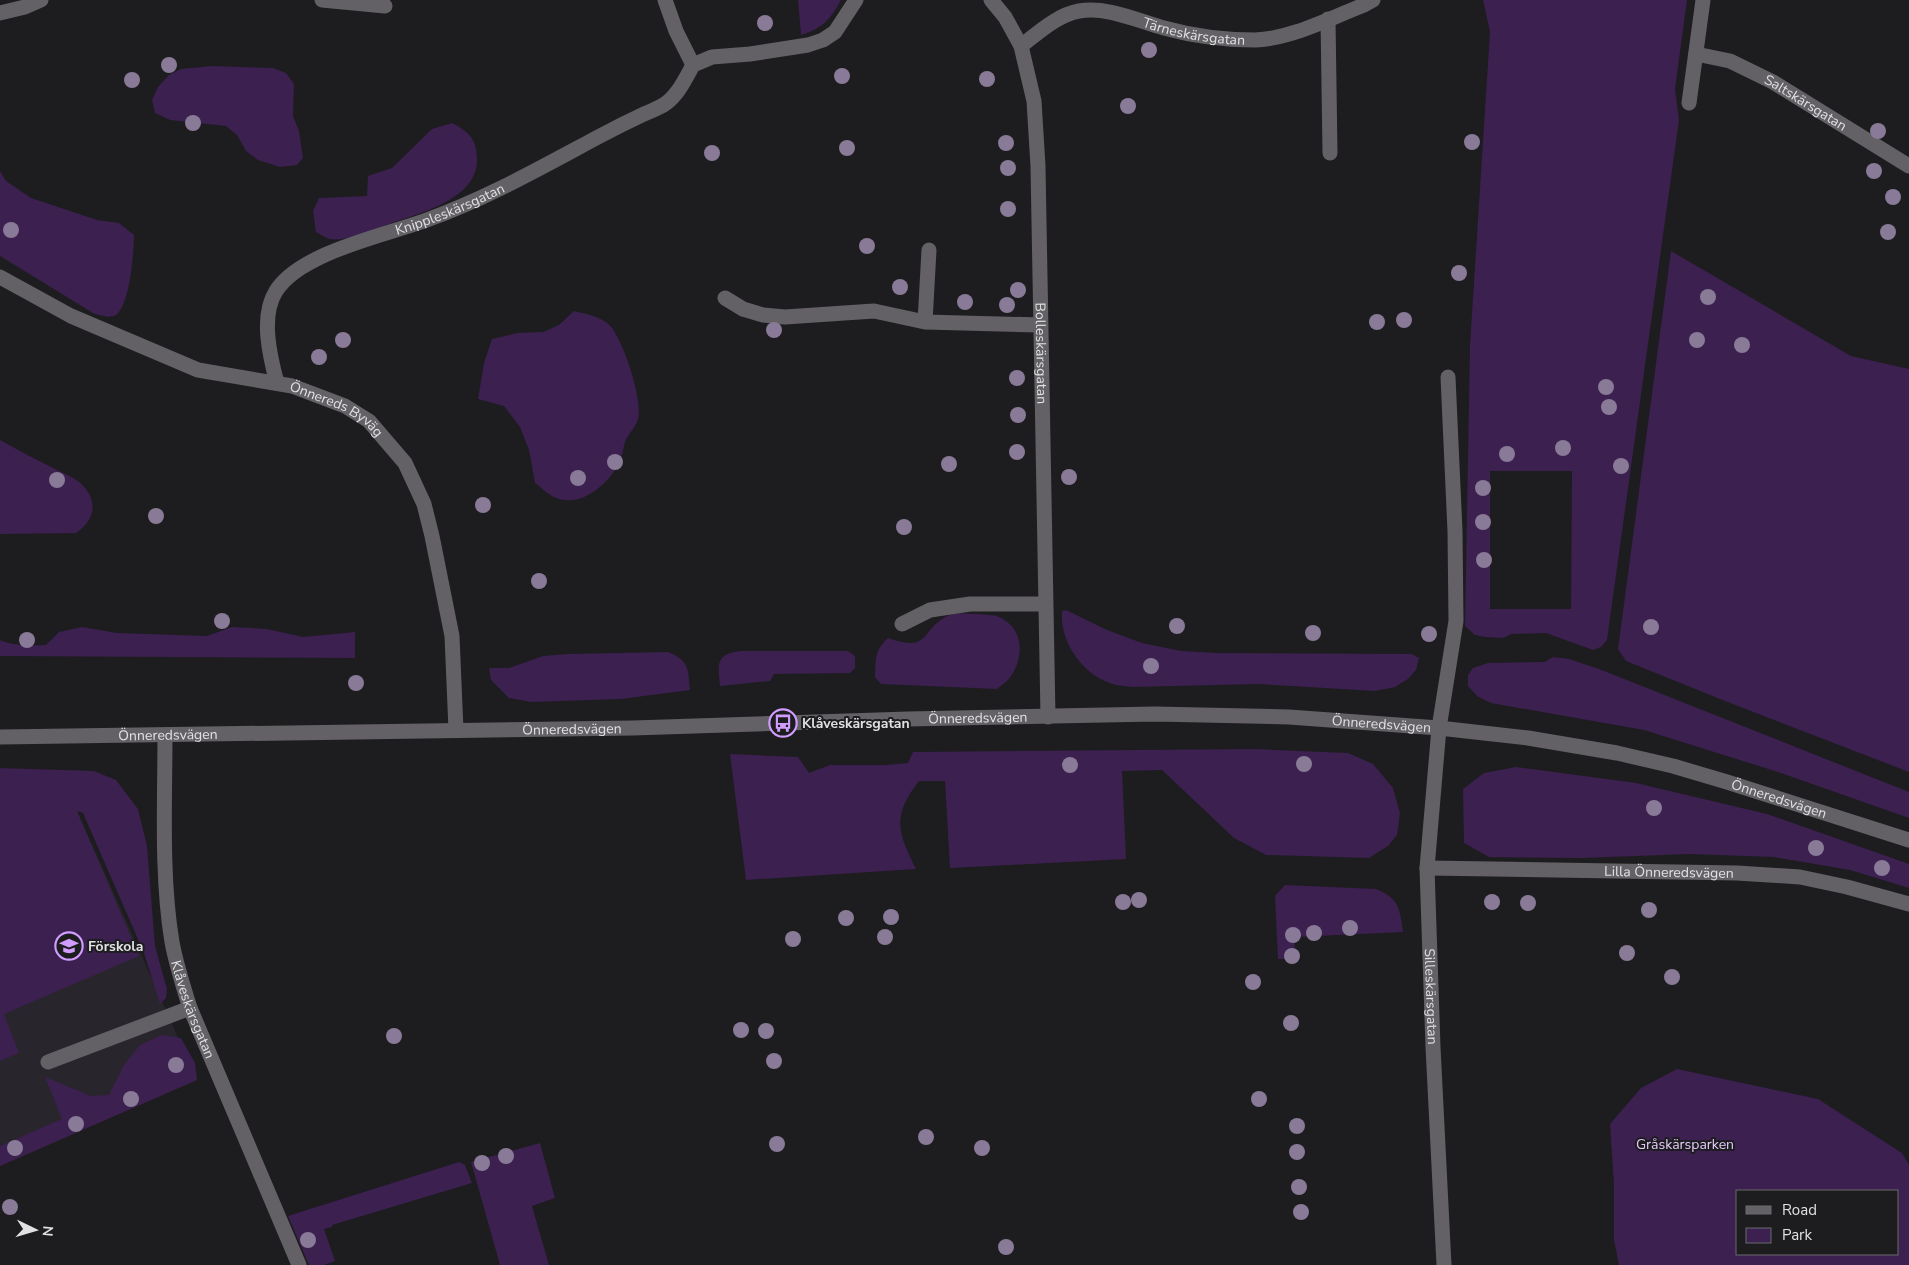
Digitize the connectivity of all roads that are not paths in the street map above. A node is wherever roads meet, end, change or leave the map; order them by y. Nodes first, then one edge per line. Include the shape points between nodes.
1 (41, 0) edge
2 (322, 0) edge
3 (665, 0) edge
4 (856, 0) edge
5 (992, 0) edge
6 (1373, 0) edge
7 (1703, 0) edge
8 (385, 6) dead end
9 (0, 13) edge
10 (1328, 19) junction
11 (1021, 46) junction
12 (1696, 54) junction
13 (693, 64) junction
14 (1688, 103) dead end
15 (1330, 153) dead end
16 (1909, 166) edge
17 (929, 250) dead end
18 (0, 277) edge
19 (725, 298) dead end
20 (925, 322) junction
21 (1040, 325) junction
22 (1448, 377) dead end
23 (277, 383) junction
24 (1045, 604) junction
25 (902, 624) dead end
26 (1048, 717) junction
27 (1439, 728) junction
28 (456, 730) junction
29 (165, 734) junction
30 (0, 737) edge
31 (1909, 840) edge
32 (1427, 868) junction
33 (1909, 904) edge
34 (190, 1008) junction
35 (48, 1062) dead end
36 (300, 1265) edge
37 (1444, 1265) edge

1 - 9 street
2 - 8 street
3 - 13 street
4 - 13 street via 835,32 823,40 750,54 712,57
5 - 11 street, Bolleskärsgatan
6 - 10 street, Tärneskärsgatan
7 - 12 street
10 - 11 street, Tärneskärsgatan via 1280,36 1242,40 1166,29 1100,11 1079,11 1047,26
10 - 15 street
11 - 21 street, Bolleskärsgatan via 1034,101
12 - 14 street
12 - 16 street, Saltskärsgatan via 1730,61 1773,82
13 - 23 street, Knippleskärsgatan via 682,86 665,104 476,201 303,265 276,291 270,304 269,354
17 - 20 street
18 - 23 street, Önnereds Byväg via 71,316 198,370
19 - 20 street via 743,309 763,315 813,316 874,311
20 - 21 street
21 - 24 street, Bolleskärsgatan
22 - 27 street, Silleskärsgatan via 1456,621
23 - 28 street, Önnereds Byväg via 345,406 369,422 405,462 424,504 447,607 452,636
24 - 25 street via 970,604 930,610
24 - 26 street, Bolleskärsgatan
26 - 27 street, Önneredsvägen via 1230,715
26 - 28 street, Önneredsvägen
27 - 31 street, Önneredsvägen via 1584,747 1673,766
27 - 32 street, Silleskärsgatan
28 - 29 street, Önneredsvägen
29 - 30 street, Önneredsvägen
29 - 34 street, Klåveskärsgatan via 167,893 172,941
32 - 33 street, Lilla Önneredsvägen via 1800,877
32 - 37 street, Silleskärsgatan
34 - 35 street
34 - 36 street, Klåveskärsgatan

